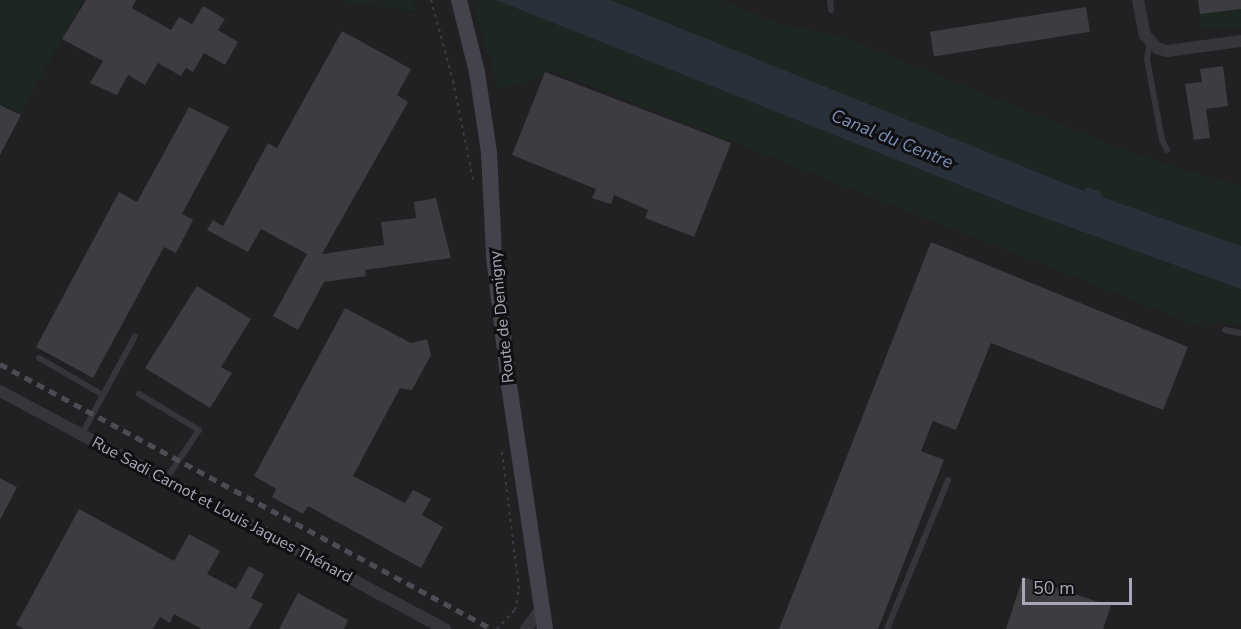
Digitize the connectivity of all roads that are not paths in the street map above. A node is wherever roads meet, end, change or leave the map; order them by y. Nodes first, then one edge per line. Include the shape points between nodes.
1 (830, 0) edge
2 (1138, 0) edge
3 (460, 3) edge
4 (831, 10) dead end
5 (1241, 41) edge
6 (1150, 42) junction
7 (1167, 150) dead end
8 (1225, 330) dead end
9 (1241, 333) edge
10 (135, 336) dead end
11 (39, 358) dead end
12 (0, 391) edge
13 (139, 394) dead end
14 (103, 395) junction
15 (81, 435) junction
16 (166, 480) junction
17 (948, 480) dead end
18 (542, 608) junction
19 (445, 629) edge
20 (526, 629) edge
21 (545, 629) edge
22 (887, 629) edge

1 - 4 lane
2 - 6 street
3 - 18 main road, Route de Demigny via 477,72 489,152 494,256 508,385
5 - 6 street via 1167,51
6 - 7 lane via 1147,59
8 - 9 lane
10 - 14 lane
11 - 14 lane
12 - 15 street, Rue Sadi Carnot et Louis Jaques Thénard
13 - 16 lane via 199,430
14 - 15 lane
15 - 16 street, Rue Sadi Carnot et Louis Jaques Thénard
16 - 19 street, Rue Sadi Carnot et Louis Jaques Thénard
17 - 22 lane
18 - 20 street
18 - 21 main road, Route de Demigny

